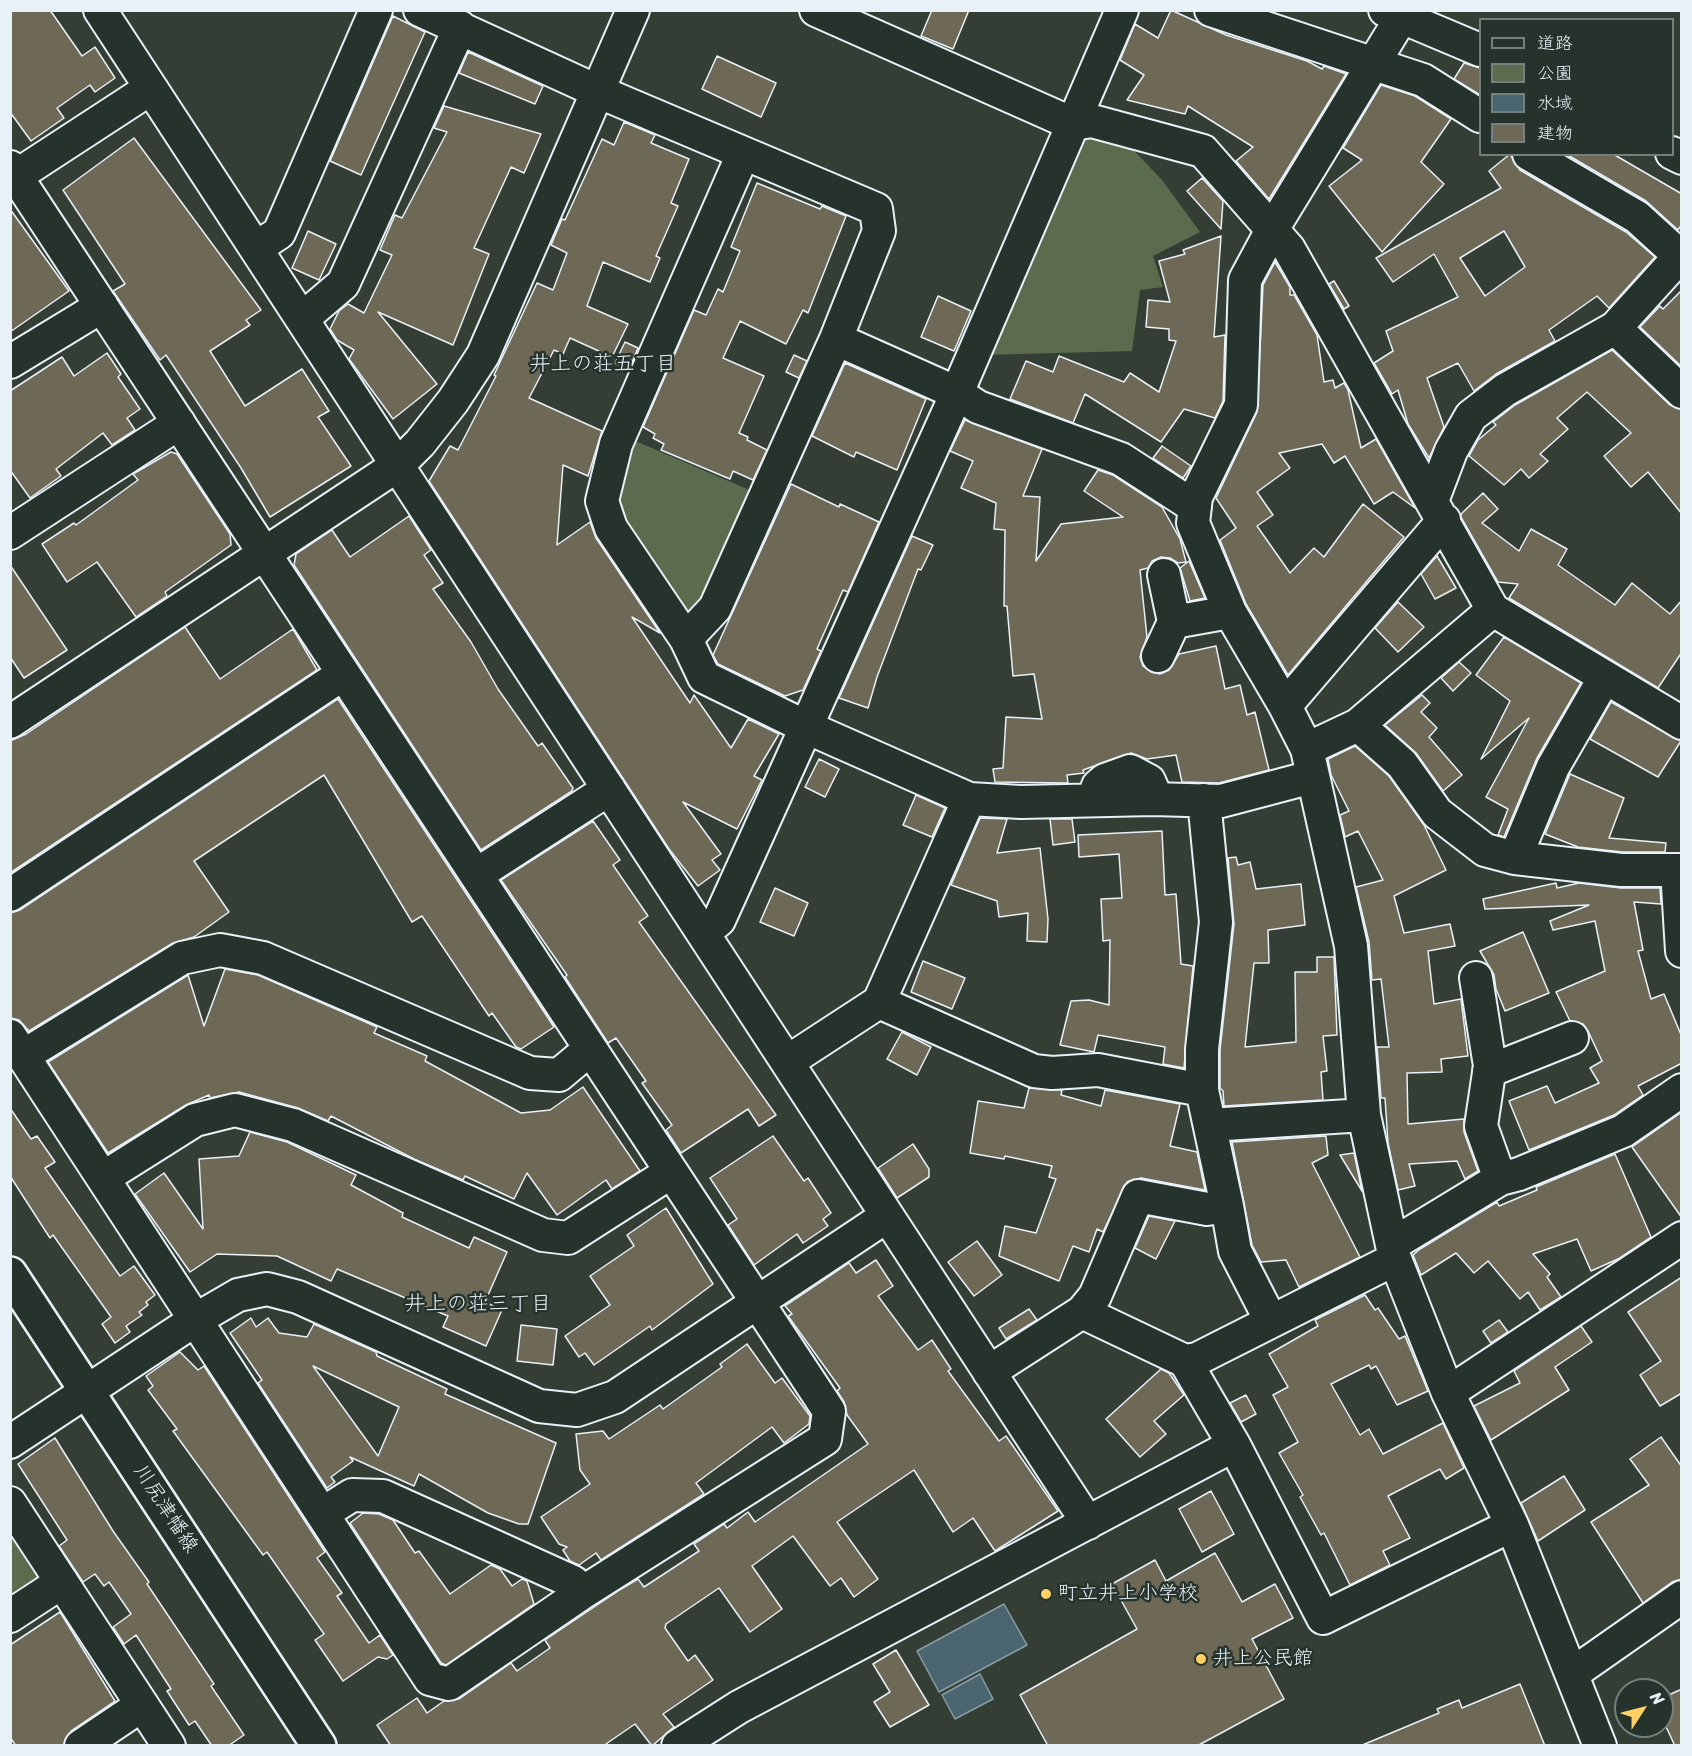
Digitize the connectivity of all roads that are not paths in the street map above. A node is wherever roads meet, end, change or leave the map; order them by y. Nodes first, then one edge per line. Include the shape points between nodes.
1 (100, 10) edge
2 (376, 10) edge
3 (420, 10) edge
4 (633, 10) edge
5 (816, 10) edge
6 (1122, 10) edge
7 (1211, 10) edge
8 (1398, 13) edge
9 (460, 27) junction
10 (1479, 50) edge
11 (1375, 64) junction
12 (151, 88) junction
13 (597, 91) junction
14 (1479, 115) edge
15 (1073, 124) junction
16 (743, 154) junction
17 (1533, 156) edge
18 (13, 175) edge
19 (1273, 228) junction
20 (256, 248) junction
21 (1681, 256) edge
22 (102, 306) junction
23 (302, 319) junction
24 (1615, 328) junction
25 (837, 339) junction
26 (10, 362) edge
27 (1682, 392) edge
28 (957, 393) junction
29 (179, 423) junction
30 (398, 465) junction
31 (1195, 507) junction
32 (1438, 511) junction
33 (10, 533) edge
34 (264, 553) junction
35 (1164, 575) dead end
36 (1493, 610) junction
37 (1230, 612) junction
38 (1174, 622) junction
39 (686, 639) junction
40 (1158, 656) dead end
41 (343, 674) junction
42 (1605, 677) junction
43 (1285, 706) junction
44 (10, 722) edge
45 (1682, 723) edge
46 (1358, 725) junction
47 (804, 726) junction
48 (1310, 763) junction
49 (609, 789) junction
50 (969, 799) junction
51 (1204, 800) junction
52 (1515, 858) junction
53 (1679, 870) edge
54 (476, 875) junction
55 (10, 895) edge
56 (703, 933) junction
57 (1682, 951) edge
58 (1476, 978) dead end
59 (879, 1002) junction
60 (1572, 1038) dead end
61 (17, 1046) edge
62 (590, 1049) junction
63 (787, 1062) junction
64 (1489, 1071) junction
65 (1202, 1090) junction
66 (1682, 1090) edge
67 (1364, 1115) junction
68 (1210, 1125) junction
69 (671, 1172) junction
70 (103, 1178) junction
71 (1500, 1179) junction
72 (1227, 1206) junction
73 (887, 1216) junction
74 (1682, 1238) edge
75 (1394, 1251) junction
76 (10, 1274) edge
77 (758, 1304) junction
78 (1082, 1312) junction
79 (195, 1320) junction
80 (1271, 1321) junction
81 (1185, 1360) junction
82 (989, 1372) junction
83 (88, 1392) junction
84 (1448, 1393) junction
85 (10, 1442) edge
86 (1234, 1446) junction
87 (10, 1503) edge
88 (322, 1514) junction
89 (1088, 1523) junction
90 (1512, 1525) junction
91 (62, 1582) junction
92 (582, 1593) junction
93 (1682, 1596) edge
94 (10, 1616) edge
95 (1572, 1674) junction
96 (142, 1705) junction
97 (81, 1746) edge
98 (169, 1746) edge
99 (319, 1746) edge
100 (678, 1746) edge
101 (1600, 1746) edge

1 - 12 street
2 - 20 street via 279,233
3 - 9 street
4 - 13 street
5 - 15 street
6 - 15 street
7 - 11 street
8 - 10 street
8 - 11 street
9 - 13 street
9 - 23 street via 344,284
11 - 14 street via 1423,80
11 - 19 street
12 - 18 street
12 - 20 street
13 - 16 street
13 - 30 street via 483,355 453,401
15 - 19 street via 1092,121 1203,151
15 - 28 street
16 - 25 street via 876,209 879,231
16 - 39 street via 616,444 602,501 611,528
17 - 21 street via 1638,216
18 - 22 street
19 - 31 street via 1245,280 1241,405 1196,496
19 - 32 street via 1289,249
20 - 23 street
21 - 24 street
22 - 26 street
22 - 29 street
23 - 30 street
24 - 27 street
24 - 32 street via 1505,390 1470,416 1451,451
25 - 28 street
25 - 39 street via 714,608
28 - 31 street via 978,407 1121,459
28 - 47 street
29 - 33 street
29 - 34 street
30 - 34 street
30 - 49 street
31 - 37 street via 1192,523
32 - 36 street
32 - 43 street
34 - 41 street
34 - 44 street
35 - 38 street
36 - 42 street
36 - 46 street
37 - 38 street
37 - 43 street
38 - 40 street
39 - 47 street via 704,677
41 - 54 street
41 - 55 street
42 - 45 street
42 - 52 street via 1553,767
43 - 48 street
46 - 48 street
46 - 52 street via 1402,764 1437,813 1485,850
47 - 50 street
47 - 56 street via 719,920
48 - 51 street via 1221,801
48 - 67 street via 1351,946
49 - 54 street
49 - 56 street
50 - 51 street
50 - 59 street
51 - 65 street via 1216,922 1202,1049
52 - 53 street via 1621,870
53 - 57 street
54 - 62 street
56 - 63 street
58 - 64 street
59 - 63 street
59 - 65 street via 1034,1071 1098,1070
60 - 64 street
61 - 62 street via 182,958 220,950 263,958 530,1072 560,1075
61 - 70 street
62 - 69 street
63 - 73 street
64 - 71 street via 1481,1126
65 - 68 street
66 - 71 street via 1623,1131
67 - 68 street
67 - 75 street
68 - 72 street
69 - 70 street via 568,1238 552,1236 293,1125 235,1110 195,1120
69 - 77 street
70 - 79 street
71 - 75 street
72 - 78 street via 1207,1209 1138,1196 1095,1296
72 - 80 street via 1235,1251
73 - 77 street
73 - 82 street
74 - 84 street
75 - 80 street
75 - 84 street
76 - 83 main road, 川尻津幡線
77 - 79 street via 615,1397 577,1410 539,1406 298,1297 267,1289 238,1295
77 - 92 street via 829,1411 825,1439
78 - 81 street
78 - 82 street
79 - 83 street
79 - 88 street
80 - 81 street via 1197,1359
81 - 86 street
82 - 89 street
83 - 85 street
83 - 99 main road, 川尻津幡線
84 - 90 street
86 - 89 street
86 - 90 street via 1323,1618
87 - 91 street
88 - 92 street via 352,1495 383,1496 573,1581
88 - 92 street via 430,1679 450,1684
89 - 100 street via 739,1707
90 - 95 street
91 - 94 street
91 - 96 street
93 - 95 street
95 - 101 street
96 - 97 street
96 - 98 street

